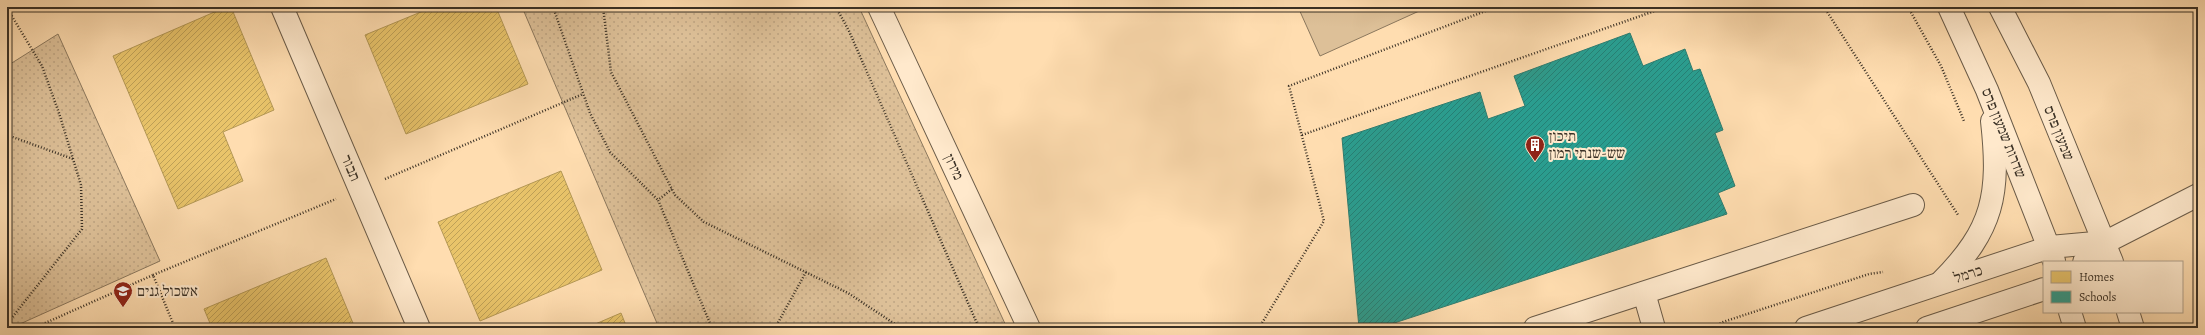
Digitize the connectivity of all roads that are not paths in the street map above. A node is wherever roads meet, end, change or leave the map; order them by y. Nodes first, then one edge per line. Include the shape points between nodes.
1 (282, 7) edge
2 (879, 7) edge
3 (1949, 7) edge
4 (2000, 7) edge
5 (1990, 98) junction
6 (2198, 195) edge
7 (1913, 205) dead end
8 (2109, 252) edge
9 (2052, 255) edge
10 (2086, 261) edge
11 (1938, 284) junction
12 (2043, 289) edge
13 (1644, 293) junction
14 (2070, 313) edge
15 (2128, 313) edge
16 (420, 328) edge
17 (1029, 328) edge
18 (1535, 328) edge
19 (1654, 328) edge
20 (1806, 328) edge
21 (1928, 328) edge
22 (1963, 328) edge
23 (2075, 328) edge
24 (2133, 328) edge

1 - 16 street, תבור
2 - 17 street, מירון
3 - 5 street, שדרות שמעון פרס
4 - 8 street, שמעון פרס via 2039,83
5 - 9 street, שדרות שמעון פרס
5 - 11 street via 1996,162 1993,197 1984,226 1967,254
6 - 8 street
7 - 13 street
8 - 9 street, כרמל
8 - 10 street
9 - 11 street, כרמל
11 - 20 street, כרמל
12 - 21 street
13 - 18 street
13 - 19 street
14 - 23 street
15 - 24 street
21 - 22 street

